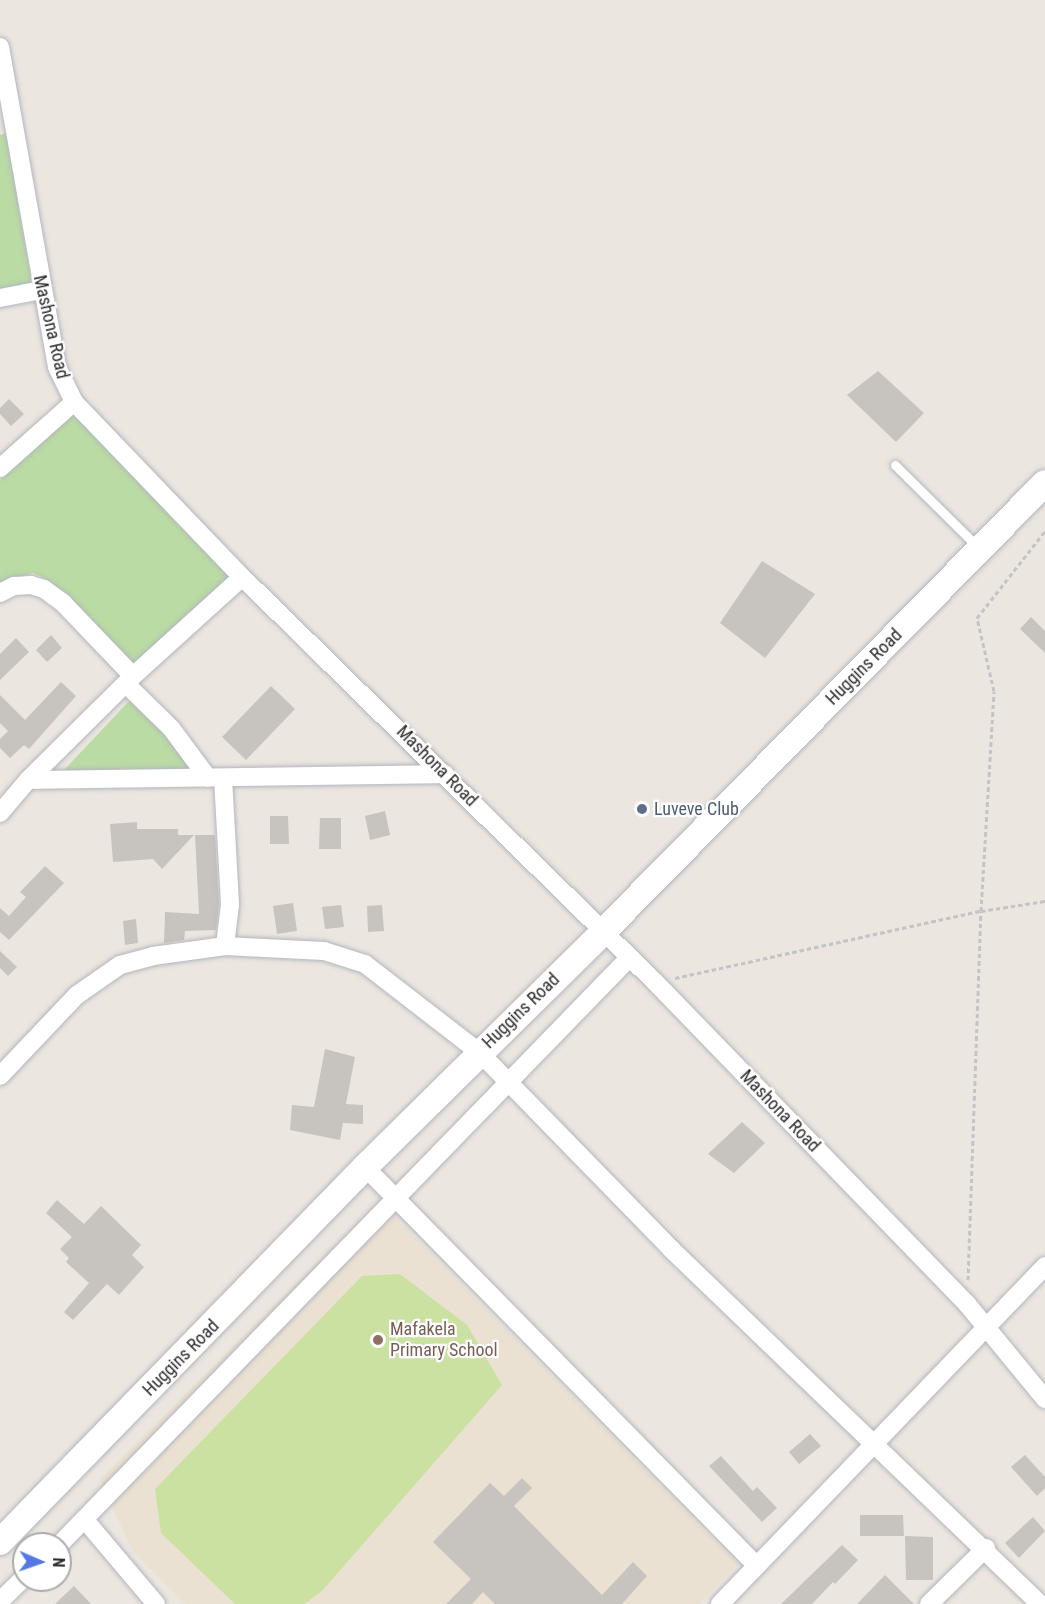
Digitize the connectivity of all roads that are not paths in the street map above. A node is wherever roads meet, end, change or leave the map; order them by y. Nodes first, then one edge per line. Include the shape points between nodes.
1 (0, 47) edge
2 (6, 127) edge
3 (42, 290) junction
4 (0, 298) edge
5 (74, 402) junction
6 (895, 465) dead end
7 (0, 468) edge
8 (1045, 483) edge
9 (980, 549) junction
10 (242, 577) junction
11 (0, 593) edge
12 (130, 680) junction
13 (445, 774) junction
14 (216, 778) junction
15 (28, 780) junction
16 (0, 813) edge
17 (602, 933) junction
18 (225, 946) junction
19 (628, 958) junction
20 (479, 1052) junction
21 (0, 1076) edge
22 (507, 1081) junction
23 (365, 1167) junction
24 (397, 1199) junction
25 (1045, 1266) edge
26 (988, 1328) junction
27 (1045, 1399) edge
28 (875, 1444) junction
29 (85, 1520) junction
30 (72, 1532) edge
31 (0, 1542) edge
32 (986, 1548) junction
33 (757, 1566) junction
34 (12, 1590) edge
35 (0, 1601) edge
36 (156, 1604) edge
37 (720, 1604) edge
38 (929, 1604) edge
39 (1040, 1604) edge

1 - 2 street, Mashona Road
2 - 3 street, Mashona Road
3 - 4 street
3 - 5 street, Mashona Road via 57,367
5 - 7 street
5 - 10 street, Mashona Road
6 - 9 lane
8 - 9 street, Huggins Road
9 - 17 street, Huggins Road
10 - 12 street
10 - 13 street, Mashona Road
11 - 12 street via 14,586 44,589 63,603
12 - 14 street
12 - 15 street
13 - 14 street
13 - 17 street, Mashona Road
14 - 15 street
14 - 18 street via 230,905
15 - 16 street
17 - 19 street, Mashona Road
17 - 20 street, Huggins Road
18 - 20 street via 324,951 345,956 406,992
18 - 21 street via 153,956 120,965 95,979
19 - 22 street
19 - 26 street, Mashona Road
20 - 22 street
20 - 23 street, Huggins Road
22 - 24 street
22 - 28 street via 671,1249
23 - 24 street
23 - 31 street, Huggins Road
24 - 29 street
24 - 33 street
25 - 26 street
26 - 27 street, Mashona Road
26 - 28 street
28 - 32 street
28 - 33 street
29 - 30 street
29 - 36 street
32 - 38 street
32 - 39 street
33 - 37 street
34 - 35 street

